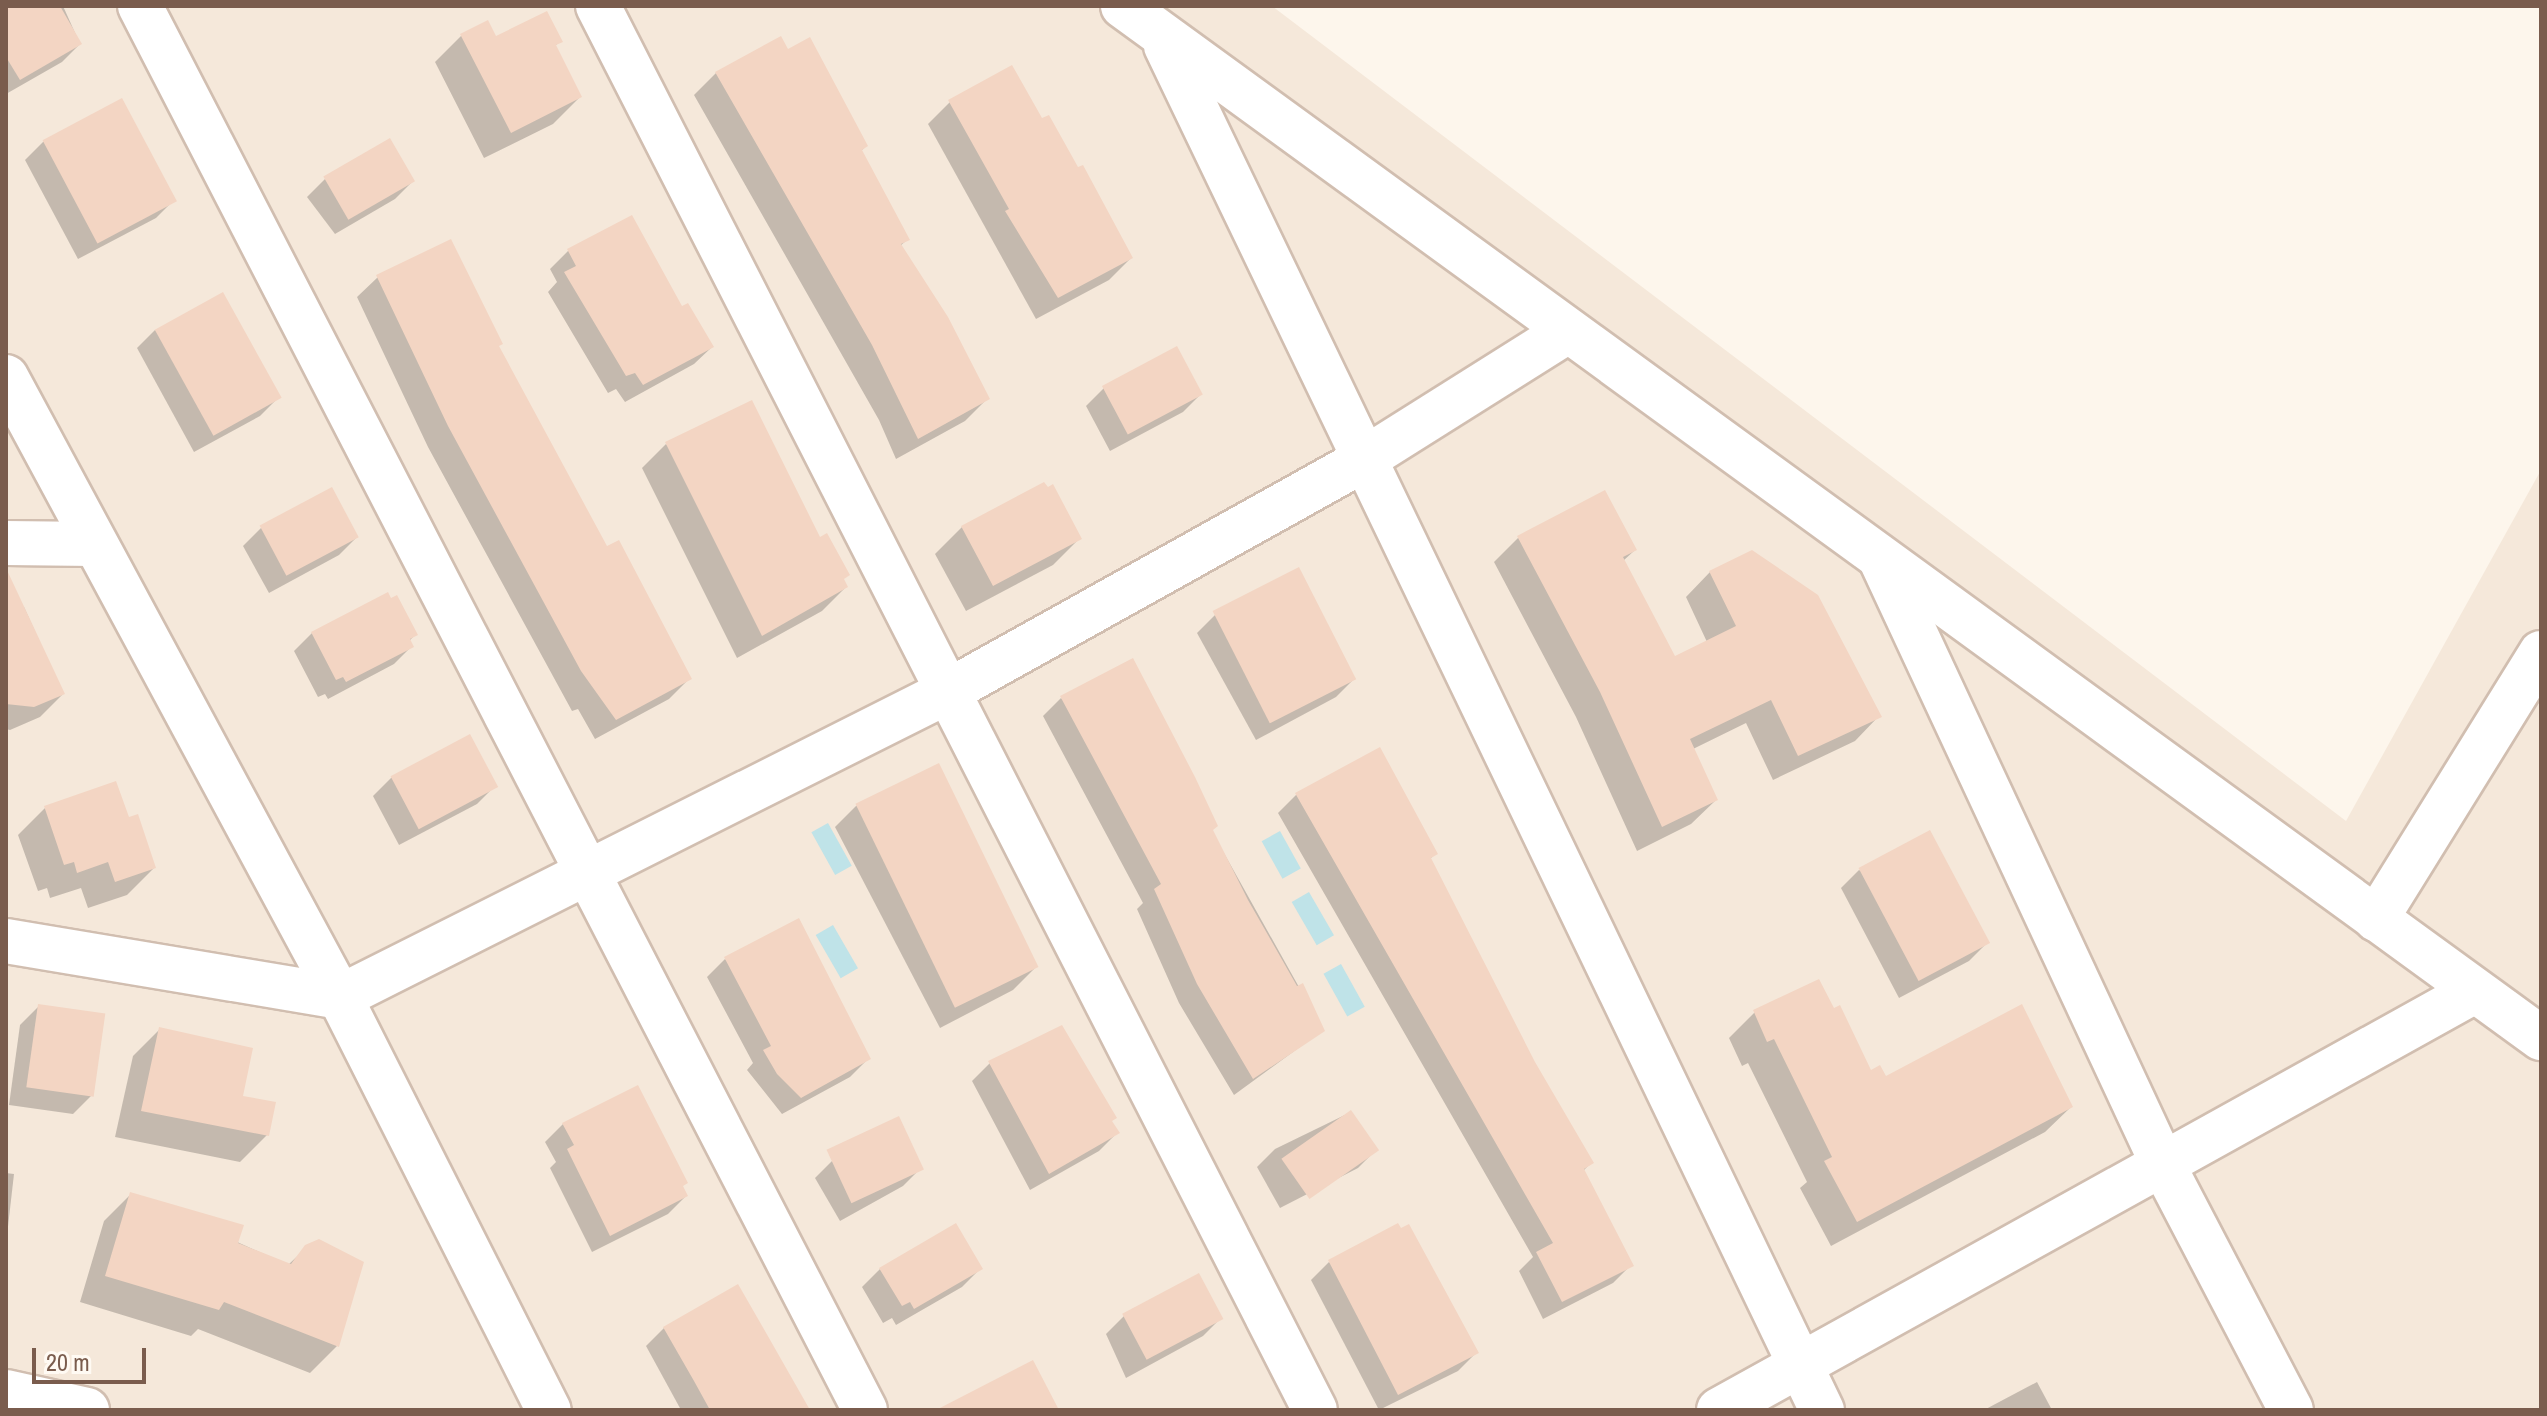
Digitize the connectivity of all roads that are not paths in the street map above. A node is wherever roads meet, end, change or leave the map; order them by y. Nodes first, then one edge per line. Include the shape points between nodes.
1 (140, 6) edge
2 (598, 6) edge
3 (1123, 6) edge
4 (1163, 40) junction
5 (1566, 332) junction
6 (6, 377) edge
7 (1363, 460) junction
8 (6, 543) edge
9 (94, 544) junction
10 (1881, 560) junction
11 (2541, 653) edge
12 (945, 693) junction
13 (589, 876) junction
14 (2376, 919) junction
15 (6, 941) edge
16 (2475, 991) junction
17 (340, 997) junction
18 (2541, 1038) edge
19 (2163, 1165) junction
20 (1800, 1366) junction
21 (6, 1392) edge
22 (87, 1410) edge
23 (549, 1410) edge
24 (865, 1410) edge
25 (1315, 1410) edge
26 (1719, 1410) edge
27 (1822, 1410) edge
28 (2291, 1410) edge

1 - 13 street
2 - 12 street
3 - 4 street
4 - 5 street
4 - 7 street
5 - 7 street
5 - 10 street
6 - 9 street
7 - 12 street
7 - 20 street
8 - 9 street
9 - 17 street
10 - 14 street
10 - 19 street
11 - 14 street
12 - 13 street
12 - 25 street
13 - 17 street
13 - 24 street
14 - 16 street
15 - 17 street
16 - 18 street
16 - 19 street
17 - 23 street
19 - 20 street
19 - 28 street
20 - 26 street
20 - 27 street
21 - 22 street

